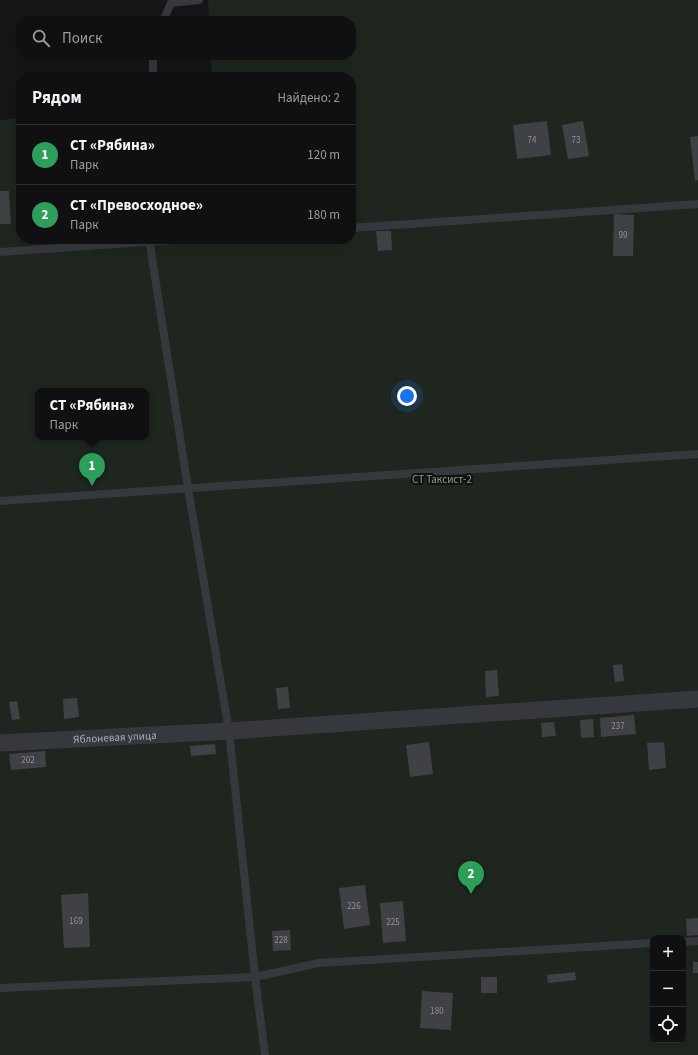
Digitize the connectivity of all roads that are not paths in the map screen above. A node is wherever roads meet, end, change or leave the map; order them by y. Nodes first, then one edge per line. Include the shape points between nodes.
1 (199, 0) edge
2 (165, 16) edge
3 (153, 60) edge
4 (153, 72) edge
5 (698, 204) edge
6 (356, 228) edge
7 (99, 244) edge
8 (150, 244) edge
9 (0, 252) edge
10 (698, 454) edge
11 (188, 488) junction
12 (0, 501) edge
13 (698, 699) edge
14 (229, 731) junction
15 (0, 743) edge
16 (698, 941) edge
17 (686, 942) edge
18 (650, 944) edge
19 (255, 977) junction
20 (0, 988) edge
21 (265, 1055) edge

1 - 2 lane via 171,3
3 - 4 lane
5 - 6 lane
7 - 9 lane
8 - 11 lane
10 - 11 lane
11 - 12 lane
11 - 14 lane
13 - 14 street, Яблоневая улица
14 - 15 street, Яблоневая улица
14 - 19 lane
16 - 17 lane
18 - 19 lane via 319,963
19 - 20 lane
19 - 21 lane

